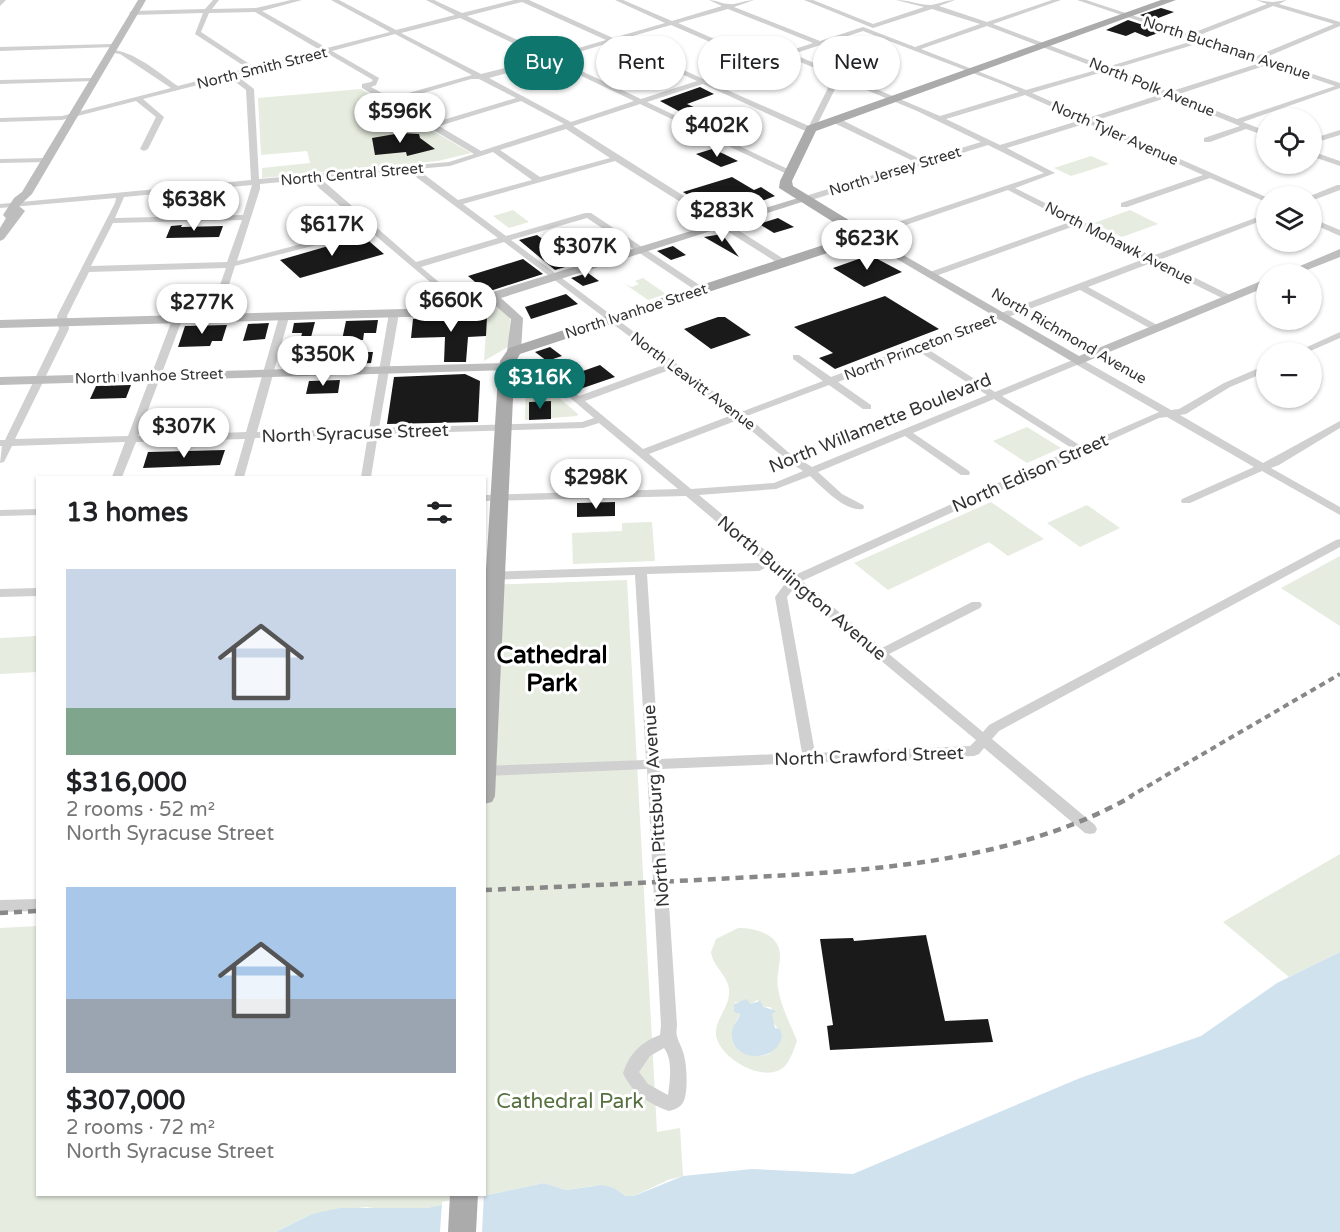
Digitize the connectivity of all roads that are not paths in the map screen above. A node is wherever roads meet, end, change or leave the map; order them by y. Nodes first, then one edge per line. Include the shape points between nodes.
1 (3, 0) edge
2 (142, 0) edge
3 (216, 0) edge
4 (299, 0) edge
5 (334, 0) edge
6 (429, 0) edge
7 (523, 0) edge
8 (618, 0) edge
9 (712, 0) edge
10 (751, 0) edge
11 (807, 0) edge
12 (899, 0) edge
13 (952, 0) edge
14 (1058, 0) edge
15 (1080, 0) edge
16 (1171, 0) edge
17 (1259, 0) edge
18 (1284, 0) edge
19 (0, 4) edge
20 (1273, 4) junction
21 (727, 6) junction
22 (929, 8) junction
23 (256, 10) junction
24 (207, 11) junction
25 (132, 13) junction
26 (1129, 15) junction
27 (462, 16) junction
28 (671, 23) junction
29 (986, 24) junction
30 (1340, 24) edge
31 (863, 29) joint
32 (399, 33) junction
33 (602, 36) edge
34 (625, 36) edge
35 (701, 36) edge
36 (841, 36) edge
37 (1191, 36) junction
38 (504, 37) edge
39 (1204, 40) junction
40 (813, 41) edge
41 (1045, 46) junction
42 (0, 49) edge
43 (111, 49) junction
44 (914, 49) junction
45 (328, 51) junction
46 (1258, 58) junction
47 (1271, 62) junction
48 (1107, 69) junction
49 (254, 70) junction
50 (504, 70) edge
51 (973, 72) junction
52 (232, 76) junction
53 (481, 76) junction
54 (584, 76) edge
55 (1340, 76) edge
56 (92, 80) junction
57 (1328, 81) junction
58 (0, 82) edge
59 (698, 82) edge
60 (1340, 86) edge
61 (178, 89) junction
62 (722, 90) edge
63 (829, 90) edge
64 (873, 90) edge
65 (1026, 93) junction
66 (1169, 94) junction
67 (523, 98) junction
68 (138, 99) junction
69 (896, 100) junction
70 (389, 101) junction
71 (639, 102) junction
72 (72, 116) junction
73 (940, 118) junction
74 (0, 120) edge
75 (1087, 120) junction
76 (837, 121) junction
77 (1236, 122) junction
78 (569, 125) junction
79 (432, 126) junction
80 (1247, 126) junction
81 (811, 129) junction
82 (1256, 130) edge
83 (1340, 132) edge
84 (1322, 138) edge
85 (1207, 140) dead end
86 (989, 142) junction
87 (1000, 148) junction
88 (144, 149) dead end
89 (495, 150) junction
90 (482, 155) junction
91 (1322, 157) edge
92 (617, 158) junction
93 (46, 160) junction
94 (0, 161) edge
95 (922, 163) junction
96 (1340, 164) edge
97 (411, 169) junction
98 (1051, 173) joint
99 (1210, 175) junction
100 (315, 177) junction
101 (538, 180) junction
102 (787, 180) junction
103 (255, 183) junction
104 (1340, 187) edge
105 (1009, 188) junction
106 (1322, 194) edge
107 (120, 196) junction
108 (1256, 196) edge
109 (802, 200) junction
110 (458, 203) junction
111 (1124, 205) dead end
112 (0, 206) edge
113 (19, 206) junction
114 (246, 218) junction
115 (110, 220) junction
116 (1256, 220) edge
117 (1077, 222) junction
118 (723, 225) junction
119 (1322, 225) edge
120 (372, 228) junction
121 (1, 233) edge
122 (1340, 233) edge
123 (865, 236) junction
124 (505, 238) junction
125 (642, 250) junction
126 (1340, 253) edge
127 (1152, 259) junction
128 (784, 263) junction
129 (1312, 264) edge
130 (230, 265) junction
131 (417, 265) junction
132 (86, 269) junction
133 (930, 274) junction
134 (556, 277) junction
135 (1080, 286) junction
136 (1256, 287) edge
137 (701, 290) junction
138 (493, 297) junction
139 (1229, 298) junction
140 (462, 306) junction
141 (394, 313) junction
142 (1002, 316) junction
143 (284, 317) junction
144 (213, 319) junction
145 (612, 319) junction
146 (177, 320) junction
147 (64, 323) junction
148 (0, 324) edge
149 (1156, 328) junction
150 (1340, 335) edge
151 (1322, 343) edge
152 (918, 347) junction
153 (514, 351) junction
154 (796, 357) dead end
155 (1078, 361) junction
156 (673, 365) junction
157 (506, 367) junction
158 (384, 369) junction
159 (1256, 372) edge
160 (269, 373) junction
161 (156, 376) junction
162 (39, 380) junction
163 (0, 381) edge
164 (831, 381) junction
165 (996, 396) junction
166 (577, 400) junction
167 (867, 406) dead end
168 (1170, 413) junction
169 (740, 416) junction
170 (601, 419) junction
171 (1339, 426) edge
172 (503, 428) junction
173 (373, 432) junction
174 (908, 434) junction
175 (252, 436) junction
176 (132, 439) junction
177 (4, 443) edge
178 (1081, 450) junction
179 (642, 453) junction
180 (0, 460) edge
181 (1262, 467) junction
182 (812, 472) junction
183 (965, 473) dead end
184 (117, 476) edge
185 (239, 476) edge
186 (366, 476) edge
187 (687, 491) junction
188 (492, 492) edge
189 (1186, 501) dead end
190 (859, 507) dead end
191 (36, 512) edge
192 (1340, 512) edge
193 (0, 513) edge
194 (1340, 542) edge
195 (771, 561) junction
196 (641, 571) junction
197 (486, 576) edge
198 (794, 580) junction
199 (36, 592) edge
200 (0, 593) edge
201 (976, 605) dead end
202 (881, 653) junction
203 (486, 720) edge
204 (984, 740) junction
205 (809, 758) junction
206 (654, 765) junction
207 (486, 771) edge
208 (1090, 829) dead end
209 (36, 905) edge
210 (0, 906) edge
211 (667, 1040) dead end
212 (464, 1196) edge
213 (462, 1232) edge

1 - 19 street
2 - 25 main road
3 - 24 street
4 - 23 street
5 - 32 street
6 - 27 street, North Richmond Avenue
7 - 27 street, North Smith Street
7 - 33 street
8 - 28 street
9 - 21 street
10 - 21 street
11 - 22 street via 873,26
12 - 22 street, North Polk Avenue
13 - 22 street
14 - 29 street
15 - 26 street, North Buchanan Avenue
16 - 26 main road
17 - 20 street
18 - 20 street
20 - 30 street
20 - 37 street
21 - 28 street
21 - 40 street
22 - 29 street, North Polk Avenue
23 - 24 street
23 - 45 street
24 - 25 street
24 - 49 street via 197,33
25 - 43 main road
26 - 37 street, North Buchanan Avenue
26 - 41 main road
27 - 32 street, North Smith Street
27 - 38 street, North Richmond Avenue
28 - 34 street
28 - 35 street
29 - 41 street, North Polk Avenue
29 - 44 street
30 - 46 street
31 - 36 street, North Central Street
31 - 44 street, North Tyler Avenue
32 - 45 street, North Smith Street
32 - 53 street
37 - 39 street, North Buchanan Avenue
39 - 46 street, North Buchanan Avenue
39 - 48 street
41 - 48 street, North Polk Avenue
41 - 51 main road
42 - 43 street
43 - 56 main road
43 - 61 street via 122,52
44 - 51 street, North Tyler Avenue
45 - 49 street, North Smith Street
45 - 70 street via 377,79 365,86
46 - 47 street, North Buchanan Avenue
47 - 57 street, North Buchanan Avenue
47 - 66 street
48 - 65 street
48 - 66 street, North Polk Avenue
49 - 52 street, North Smith Street
50 - 53 street
51 - 65 street, North Tyler Avenue
51 - 69 main road
52 - 61 street, North Smith Street
52 - 103 street via 250,88
53 - 67 street
53 - 70 street
54 - 71 street, North Richmond Avenue
55 - 57 street
56 - 58 street
56 - 72 main road
57 - 60 street, North Buchanan Avenue
59 - 71 street, North Central Street
60 - 77 street
61 - 68 street, North Smith Street
62 - 81 street
63 - 81 street
64 - 69 street, North Mohawk Avenue
65 - 73 street
65 - 75 street, North Tyler Avenue
66 - 75 street
66 - 77 street, North Polk Avenue
67 - 78 street
67 - 79 street
68 - 72 street, North Smith Street
68 - 88 street via 160,117
69 - 73 street, North Mohawk Avenue
69 - 76 main road
70 - 79 street
71 - 78 street, North Central Street
71 - 102 street, North Richmond Avenue
72 - 74 street, North Smith Street
72 - 93 main road
73 - 86 street, North Mohawk Avenue
75 - 87 street
75 - 99 street, North Tyler Avenue
76 - 81 main road
76 - 95 street
77 - 80 street, North Polk Avenue
78 - 89 street, North Central Street
78 - 92 street
79 - 90 street
80 - 82 street, North Polk Avenue
80 - 85 street
81 - 102 main road
83 - 84 street
86 - 87 street, North Mohawk Avenue
86 - 95 street, North Jersey Street
87 - 98 street, North Mohawk Avenue
89 - 90 street, North Central Street
89 - 101 street
90 - 97 street, North Central Street
91 - 96 street
92 - 101 street
92 - 118 street
93 - 94 street
93 - 113 main road
95 - 109 street, North Jersey Street
97 - 100 street, North Central Street
97 - 110 street, North Leavitt Avenue
98 - 105 street, North Ivanhoe Street
99 - 108 street, North Tyler Avenue
99 - 111 street
100 - 103 street, North Central Street
100 - 120 street
101 - 110 street
102 - 109 main road, North Richmond Avenue
103 - 107 street, North Central Street
103 - 114 street
104 - 106 street
105 - 117 street, North Mohawk Avenue
105 - 123 street, North Ivanhoe Street
107 - 113 street, North Central Street
107 - 115 street
109 - 118 main road
109 - 123 main road, North Richmond Avenue
110 - 124 street, North Leavitt Avenue
112 - 113 street, North Central Street
113 - 121 main road
114 - 115 street
114 - 130 street
115 - 132 street
116 - 127 street, North Princeton Street
117 - 127 street, North Mohawk Avenue
117 - 133 street
118 - 125 main road
118 - 128 street
119 - 122 street
120 - 130 street
120 - 131 street
123 - 128 main road, North Ivanhoe Street
123 - 133 main road, North Richmond Avenue
124 - 125 street via 588,215
124 - 131 street
124 - 134 street, North Leavitt Avenue
125 - 134 main road
125 - 137 street
126 - 129 main road
127 - 135 street, North Princeton Street
127 - 139 street, North Mohawk Avenue
128 - 137 main road, North Ivanhoe Street
130 - 132 street
130 - 144 street
131 - 140 street
132 - 147 street via 62,316
133 - 142 main road, North Richmond Avenue
134 - 138 main road
134 - 145 street, North Leavitt Avenue
135 - 142 street, North Princeton Street
135 - 149 street
136 - 139 main road, North Willamette Boulevard
137 - 145 main road, North Ivanhoe Street
138 - 140 main road
138 - 153 main road via 517,318
139 - 149 main road, North Willamette Boulevard
140 - 141 main road via 436,312
141 - 143 main road
141 - 158 street
142 - 152 street, North Princeton Street
142 - 155 main road, North Richmond Avenue
143 - 144 main road
143 - 160 street
144 - 146 main road
145 - 153 main road, North Ivanhoe Street
145 - 156 street, North Leavitt Avenue
146 - 147 main road
146 - 161 street
147 - 148 main road
147 - 162 street
149 - 155 main road, North Willamette Boulevard
150 - 151 street
152 - 164 street, North Princeton Street
152 - 165 street
153 - 157 main road
154 - 164 street
155 - 165 street, North Willamette Boulevard
155 - 168 street, North Richmond Avenue
156 - 166 street
156 - 169 street, North Leavitt Avenue
157 - 158 main road, North Ivanhoe Street
157 - 166 street, North Burlington Avenue via 542,370
157 - 172 main road
158 - 160 main road, North Ivanhoe Street
158 - 173 street
159 - 168 street, North Edison Street via 1182,412
160 - 161 main road, North Ivanhoe Street
160 - 175 street
161 - 162 main road, North Ivanhoe Street
161 - 176 street
162 - 163 main road, North Ivanhoe Street
162 - 177 street
164 - 167 street
164 - 169 street, North Princeton Street
165 - 174 street, North Willamette Boulevard
165 - 178 street
166 - 170 street, North Burlington Avenue
168 - 178 street, North Edison Street via 1157,415
168 - 181 street, North Richmond Avenue
169 - 179 street, North Princeton Street
169 - 182 street, North Leavitt Avenue
170 - 172 street, North Syracuse Street via 583,425
170 - 179 street, North Burlington Avenue
171 - 181 street
172 - 173 street, North Syracuse Street
172 - 188 main road
173 - 175 street, North Syracuse Street
173 - 186 street
174 - 182 street, North Willamette Boulevard
174 - 183 street
175 - 176 street, North Syracuse Street
175 - 185 street
176 - 177 street, North Syracuse Street
176 - 184 street
177 - 180 street
178 - 198 street, North Edison Street
179 - 187 street, North Burlington Avenue
181 - 189 street
181 - 192 street, North Richmond Avenue
182 - 187 street, North Willamette Boulevard via 770,488
182 - 190 street, North Leavitt Avenue via 838,496
187 - 188 street, North Willamette Boulevard
187 - 195 street, North Burlington Avenue
188 - 203 main road
191 - 193 street
194 - 204 street, North Crawford Street via 994,728
195 - 196 street via 759,567
195 - 198 street, North Burlington Avenue
196 - 197 street
196 - 206 street, North Pittsburg Avenue
198 - 202 street, North Burlington Avenue
198 - 205 street via 781,597
199 - 200 street
201 - 202 street
202 - 204 street, North Burlington Avenue
204 - 205 street, North Crawford Street via 974,752
204 - 208 street, North Burlington Avenue
205 - 206 street, North Crawford Street
206 - 207 street, North Crawford Street
206 - 211 street, North Pittsburg Avenue
209 - 210 street
212 - 213 main road

